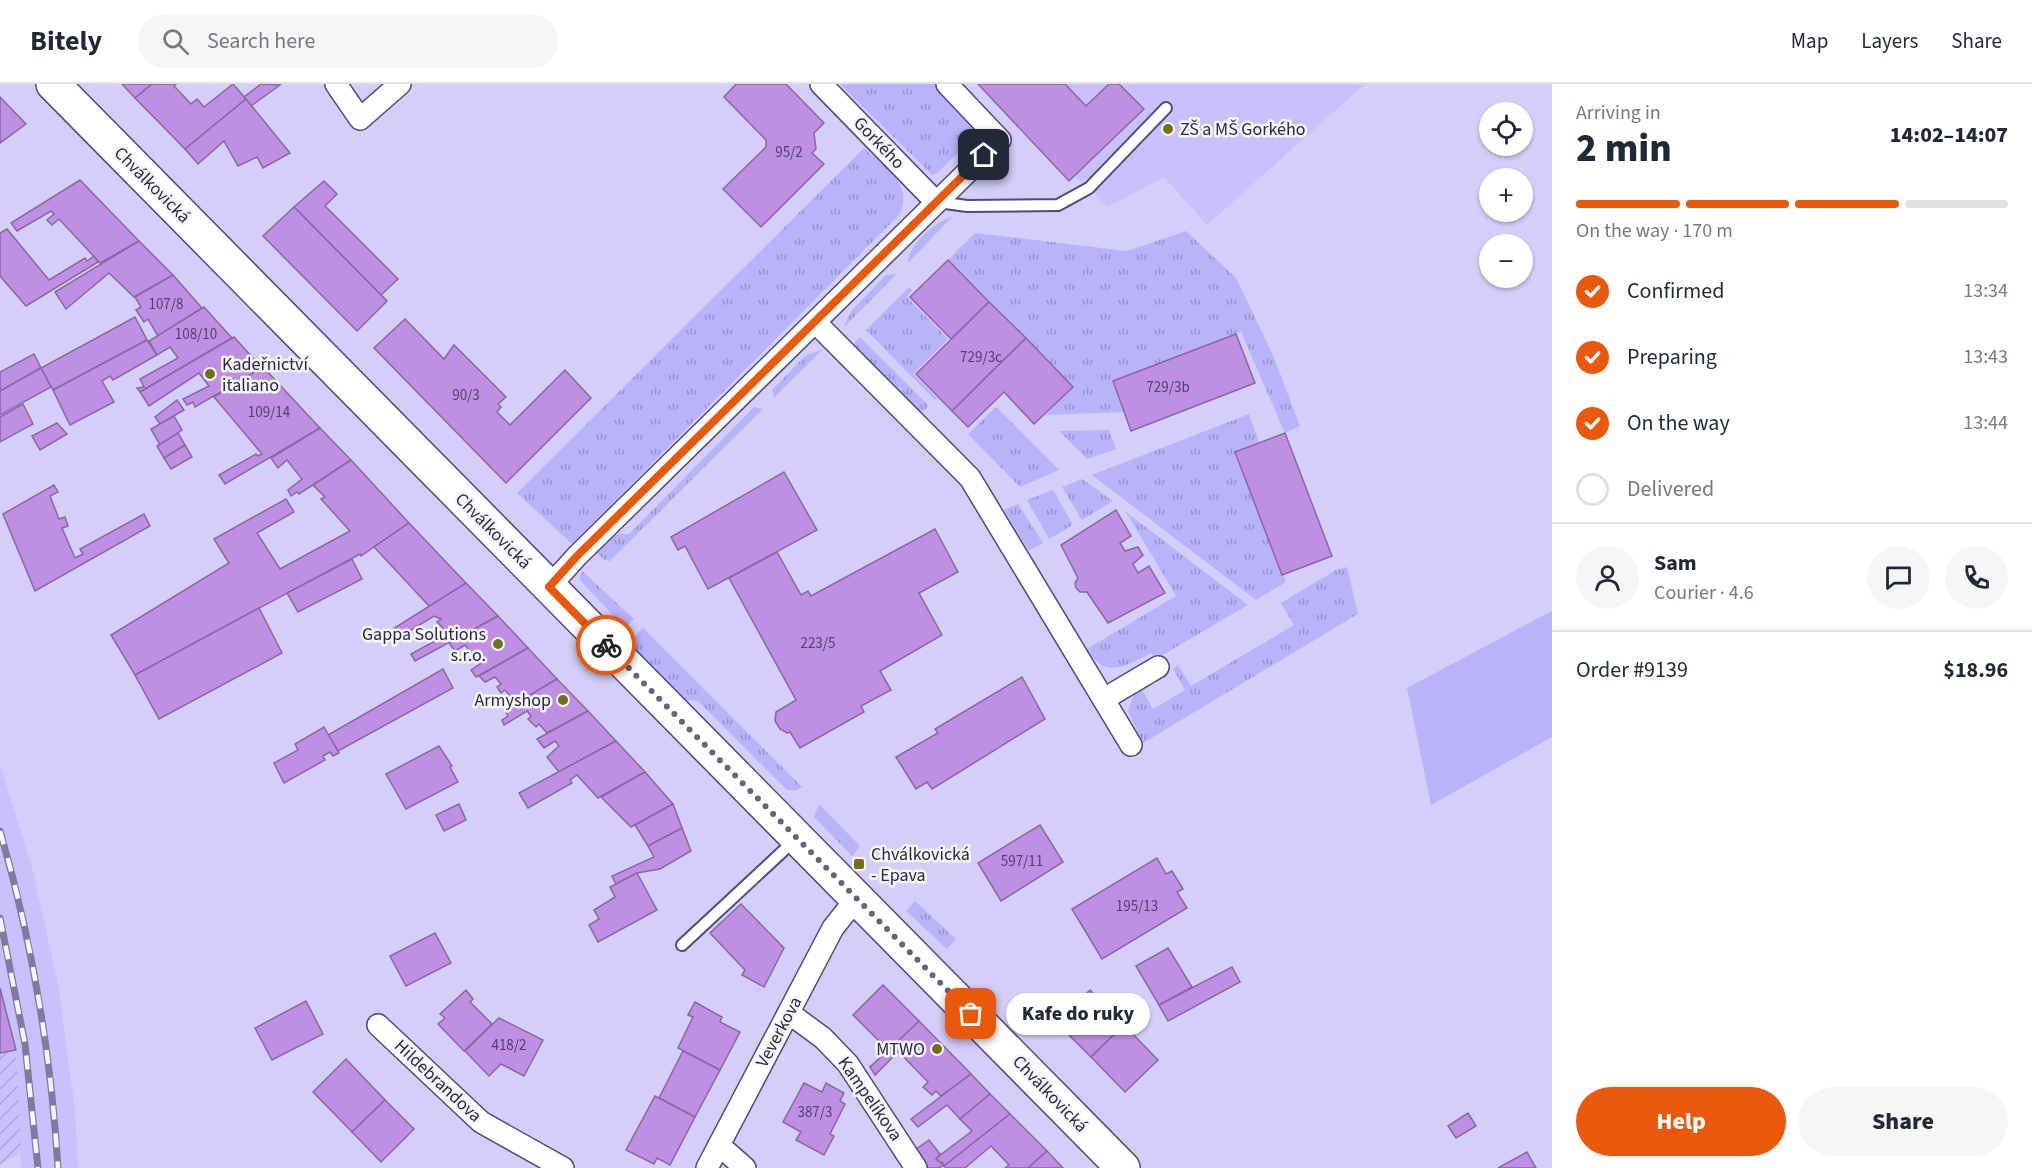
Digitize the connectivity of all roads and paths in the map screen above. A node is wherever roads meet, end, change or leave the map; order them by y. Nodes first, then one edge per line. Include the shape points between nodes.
1 (53, 84) edge
2 (336, 84) edge
3 (400, 84) edge
4 (821, 84) edge
5 (947, 84) edge
6 (1166, 108) dead end
7 (936, 202) junction
8 (816, 323) junction
9 (549, 587) junction
10 (1158, 667) dead end
11 (1104, 699) junction
12 (1131, 745) dead end
13 (797, 838) junction
14 (856, 898) junction
15 (682, 945) dead end
16 (789, 1013) junction
17 (378, 1025) dead end
18 (719, 1145) junction
19 (563, 1168) edge
20 (707, 1168) edge
21 (745, 1168) edge
22 (916, 1168) edge
23 (1123, 1168) edge

1 - 9 main road, Chválkovická
2 - 3 street via 360,119
4 - 7 street, Gorkého
5 - 7 street via 1000,140
6 - 7 lane via 1089,188 1058,205 967,206
7 - 8 street
8 - 9 street
8 - 11 street via 969,478
9 - 13 main road, Chválkovická
10 - 11 street
11 - 12 street
13 - 14 main road, Chválkovická
13 - 15 lane
14 - 16 street, Veverkova via 833,928
14 - 23 main road, Chválkovická
16 - 18 street, Veverkova
16 - 22 street, Kampelíkova via 823,1038 848,1064
17 - 19 street, Hildebrandova via 481,1122
18 - 20 street, Veverkova
18 - 21 street

